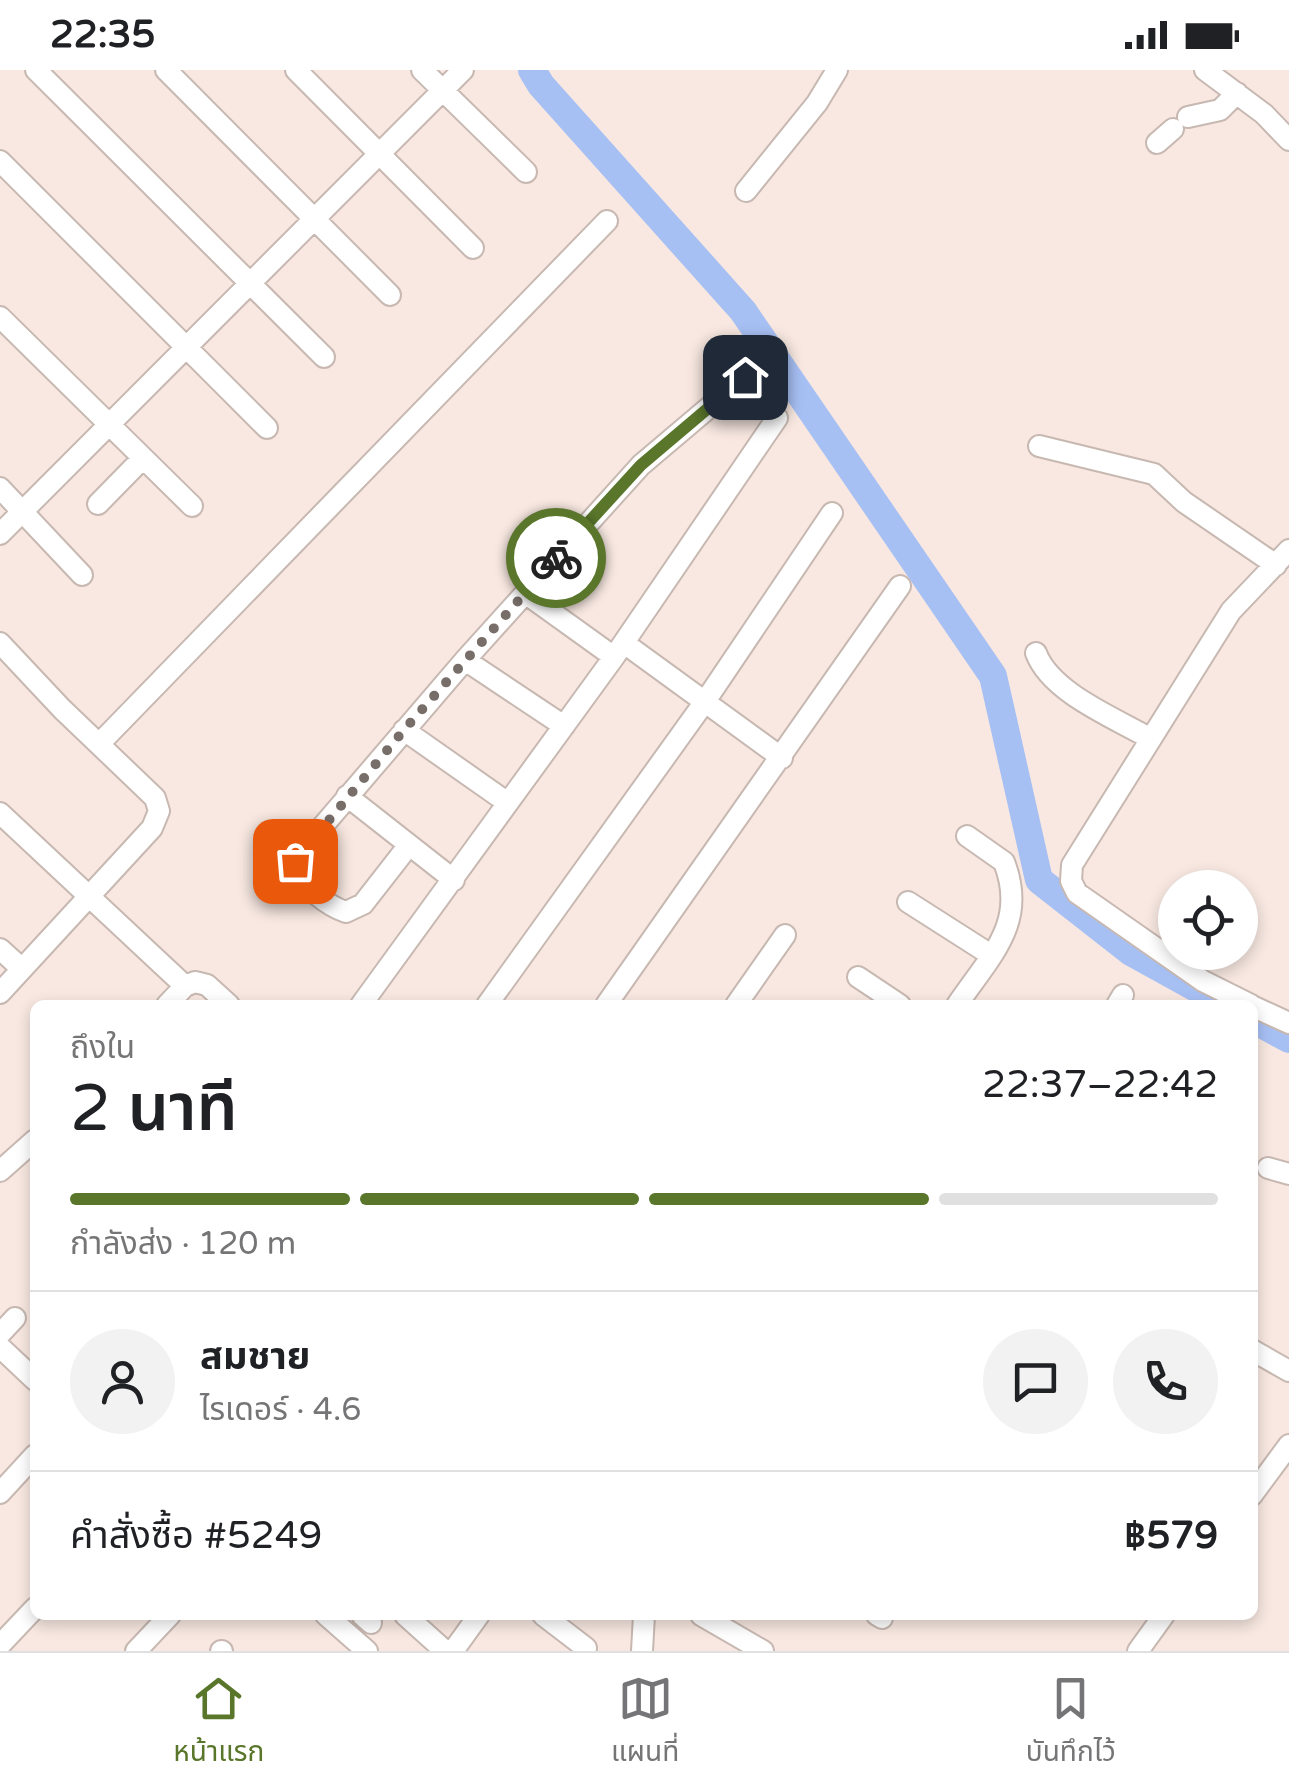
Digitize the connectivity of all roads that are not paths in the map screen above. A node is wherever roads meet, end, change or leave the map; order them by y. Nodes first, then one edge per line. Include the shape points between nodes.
1 (36, 70) edge
2 (166, 70) edge
3 (296, 70) edge
4 (422, 70) edge
5 (462, 70) edge
6 (836, 70) edge
7 (1206, 70) edge
8 (443, 91) junction
9 (1237, 93) junction
10 (1172, 130) dead end
11 (1289, 140) edge
12 (380, 153) junction
13 (0, 161) edge
14 (526, 172) dead end
15 (746, 191) dead end
16 (314, 218) junction
17 (607, 222) dead end
18 (472, 248) dead end
19 (250, 284) junction
20 (390, 295) dead end
21 (0, 318) edge
22 (187, 346) junction
23 (324, 357) dead end
24 (745, 377) dead end
25 (778, 418) dead end
26 (108, 425) junction
27 (268, 428) dead end
28 (1039, 446) dead end
29 (143, 458) junction
30 (0, 488) edge
31 (98, 504) dead end
32 (192, 506) dead end
33 (23, 511) junction
34 (832, 513) dead end
35 (0, 534) edge
36 (1283, 558) edge
37 (82, 575) dead end
38 (900, 586) dead end
39 (525, 593) junction
40 (0, 643) edge
41 (619, 650) junction
42 (1036, 653) dead end
43 (465, 660) junction
44 (706, 700) junction
45 (564, 726) junction
46 (404, 730) junction
47 (1151, 739) junction
48 (100, 743) junction
49 (782, 758) junction
50 (347, 796) junction
51 (508, 803) junction
52 (0, 813) edge
53 (967, 836) dead end
54 (409, 845) junction
55 (454, 880) junction
56 (91, 897) junction
57 (908, 902) dead end
58 (785, 935) dead end
59 (0, 949) edge
60 (990, 955) junction
61 (22, 969) junction
62 (858, 977) dead end
63 (185, 986) junction
64 (0, 994) edge
65 (172, 1000) edge
66 (223, 1000) edge
67 (365, 1000) edge
68 (491, 1000) edge
69 (610, 1000) edge
70 (740, 1000) edge
71 (892, 1000) edge
72 (959, 1000) edge
73 (1242, 1000) edge
74 (1258, 1008) edge
75 (1289, 1024) edge
76 (30, 1144) edge
77 (1268, 1168) dead end
78 (0, 1171) edge
79 (1289, 1174) edge
80 (15, 1318) dead end
81 (0, 1334) edge
82 (0, 1347) edge
83 (1258, 1354) edge
84 (1289, 1372) edge
85 (30, 1375) edge
86 (1289, 1445) edge
87 (30, 1460) edge
88 (1258, 1487) edge
89 (0, 1492) edge
90 (30, 1613) edge
91 (165, 1620) edge
92 (332, 1620) edge
93 (411, 1620) edge
94 (475, 1620) edge
95 (550, 1620) edge
96 (644, 1620) edge
97 (710, 1620) edge
98 (1160, 1620) edge
99 (0, 1645) edge
100 (586, 1648) dead end
101 (136, 1651) edge
102 (367, 1651) edge
103 (445, 1651) edge
104 (453, 1651) edge
105 (642, 1651) edge
106 (763, 1651) edge
107 (1138, 1651) edge

1 - 19 street
2 - 16 street
3 - 12 street
4 - 8 street
5 - 8 street
6 - 15 street
7 - 9 street
8 - 12 street
8 - 14 street
9 - 10 street via 1220,110
9 - 11 street
12 - 16 street
12 - 18 street
13 - 22 street
16 - 19 street
16 - 20 street
17 - 48 street
19 - 22 street
19 - 23 street
21 - 26 street
22 - 26 street
22 - 27 street
24 - 39 street via 641,465
25 - 41 street
26 - 29 street
26 - 33 street
28 - 36 street via 1154,474 1184,502
29 - 31 street
29 - 32 street
30 - 33 street
33 - 35 street
33 - 37 street
34 - 44 street
36 - 47 street via 1231,612
38 - 49 street
39 - 41 street
39 - 43 street
40 - 48 street
41 - 44 street
41 - 45 street
42 - 47 street via 1042,671 1062,688
43 - 45 street
43 - 46 street
44 - 49 street
44 - 68 street
45 - 51 street
46 - 50 street
46 - 51 street
47 - 73 street via 1072,865 1071,881 1077,893 1203,981
48 - 56 street via 155,798 158,810 152,828
49 - 69 street
50 - 54 street
50 - 54 street via 295,861 295,874 314,891 337,909 354,909
51 - 55 street
52 - 56 street
53 - 60 street via 1004,862 1010,879 1011,916
54 - 55 street
55 - 67 street
56 - 61 street
56 - 63 street
57 - 60 street
58 - 70 street
59 - 61 street
60 - 72 street
61 - 64 street
62 - 71 street
63 - 65 street
63 - 66 street via 201,982
74 - 75 street
76 - 78 street
77 - 79 street
80 - 81 street
82 - 85 street
83 - 84 street
86 - 88 street
87 - 89 street
90 - 99 street
91 - 101 street
92 - 102 street
93 - 103 street
94 - 104 street
95 - 100 street
96 - 105 street
97 - 106 street
98 - 107 street

